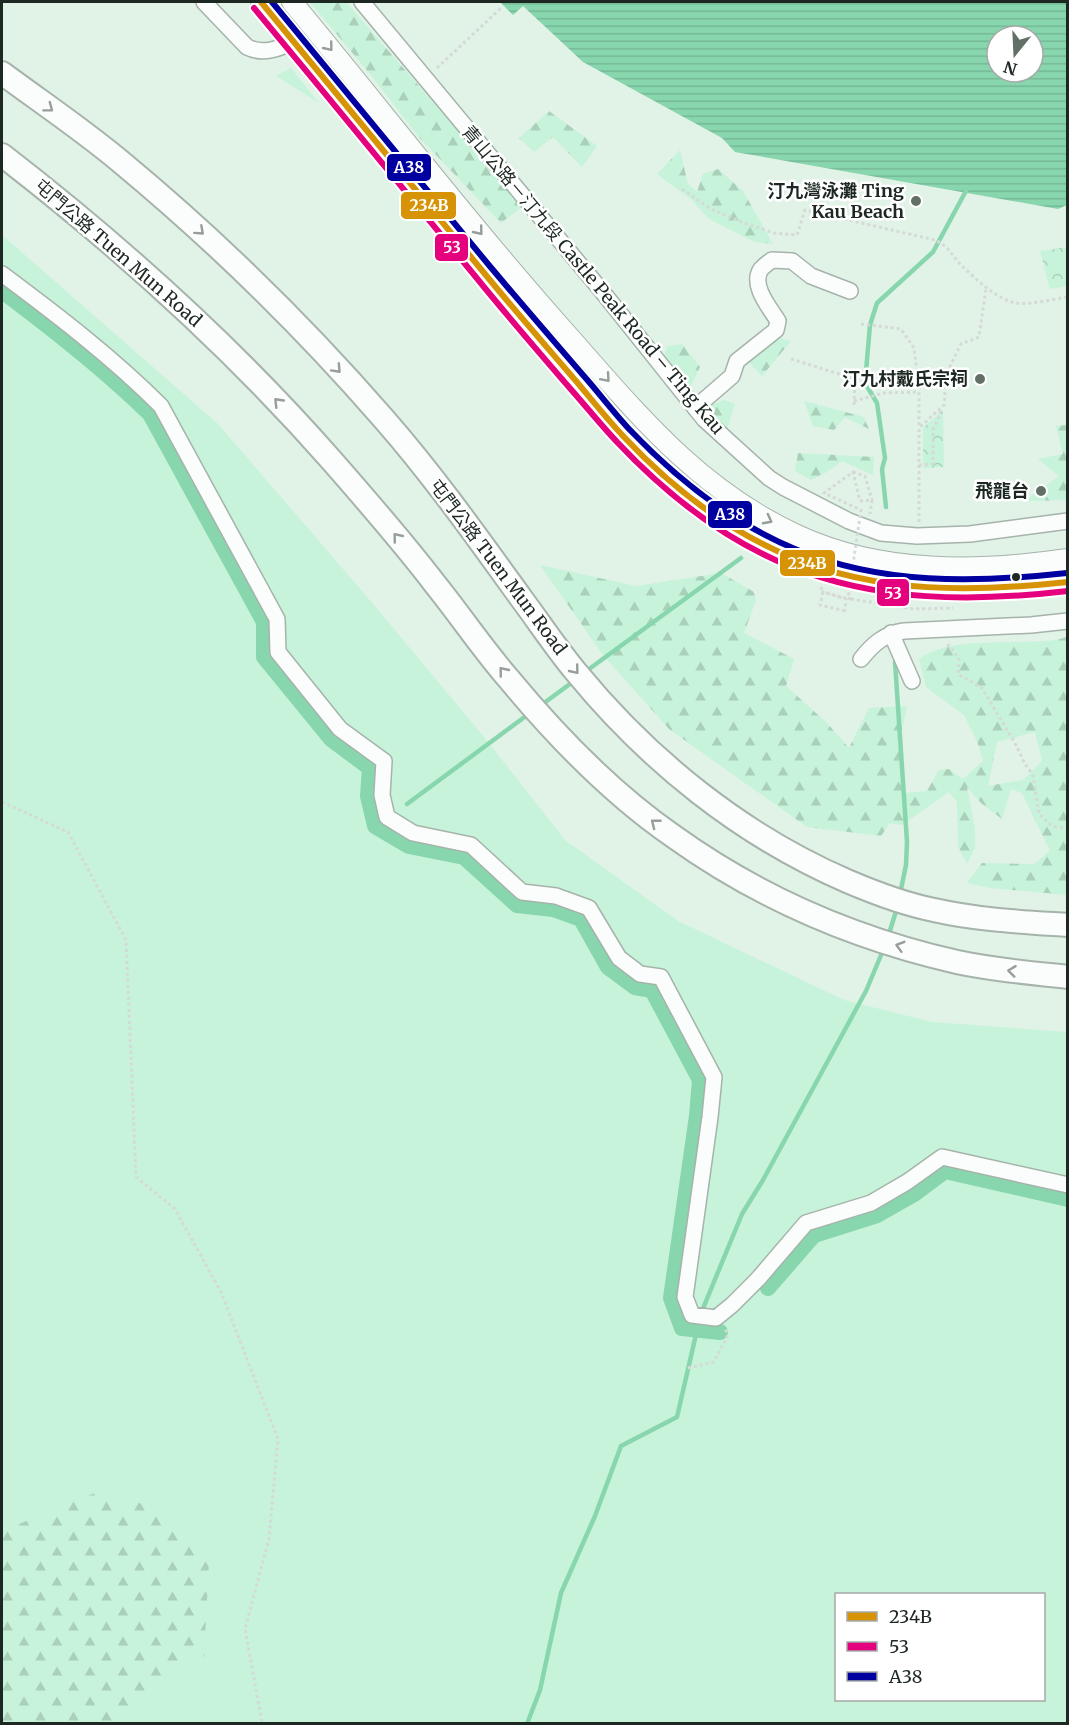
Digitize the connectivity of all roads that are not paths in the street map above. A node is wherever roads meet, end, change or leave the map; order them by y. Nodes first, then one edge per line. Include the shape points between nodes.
1 (204, 2) edge
2 (261, 2) edge
3 (292, 2) edge
4 (363, 2) edge
5 (294, 41) junction
6 (2, 73) edge
7 (2, 155) edge
8 (2, 274) edge
9 (850, 291) dead end
10 (695, 408) junction
11 (1068, 521) edge
12 (1068, 558) edge
13 (1068, 582) edge
14 (1068, 621) edge
15 (891, 633) junction
16 (861, 659) dead end
17 (912, 681) dead end
18 (1068, 925) edge
19 (1068, 977) edge
20 (1068, 1185) edge

1 - 5 street via 254,51 269,51
2 - 5 main road
3 -> 12 main road via 533,296 650,428 720,490 798,536 845,553 895,564 963,568
4 - 10 street, 青山公路－汀九段 Castle Peak Road – Ting Kau
5 - 13 main road via 506,301 631,444 707,511 791,557 838,573 894,585 958,590
6 -> 18 highway, 屯門公路 Tuen Mun Road via 118,159 226,254 296,323 444,492 574,670 610,711 691,788 779,848 886,896 974,917
19 -> 7 highway, 屯門公路 Tuen Mun Road via 956,961 859,934 808,914 671,836 595,772 554,729 507,677 391,529 234,358 169,294
8 - 20 street via 161,406 277,619 278,652 340,729 384,761 382,795 387,818 413,833 471,845 522,892 556,896 589,908 619,958 640,974 661,977 714,1077 685,1297 692,1316 716,1318 727,1310 806,1223 871,1203 942,1156
9 - 10 street via 822,282 792,261 772,260 761,270 757,281 778,321 776,330 737,361 732,376
10 - 11 street, 青山公路－汀九段 Castle Peak Road – Ting Kau via 753,465 783,487 881,533 970,534
14 - 15 street
15 - 16 street
15 - 17 street

